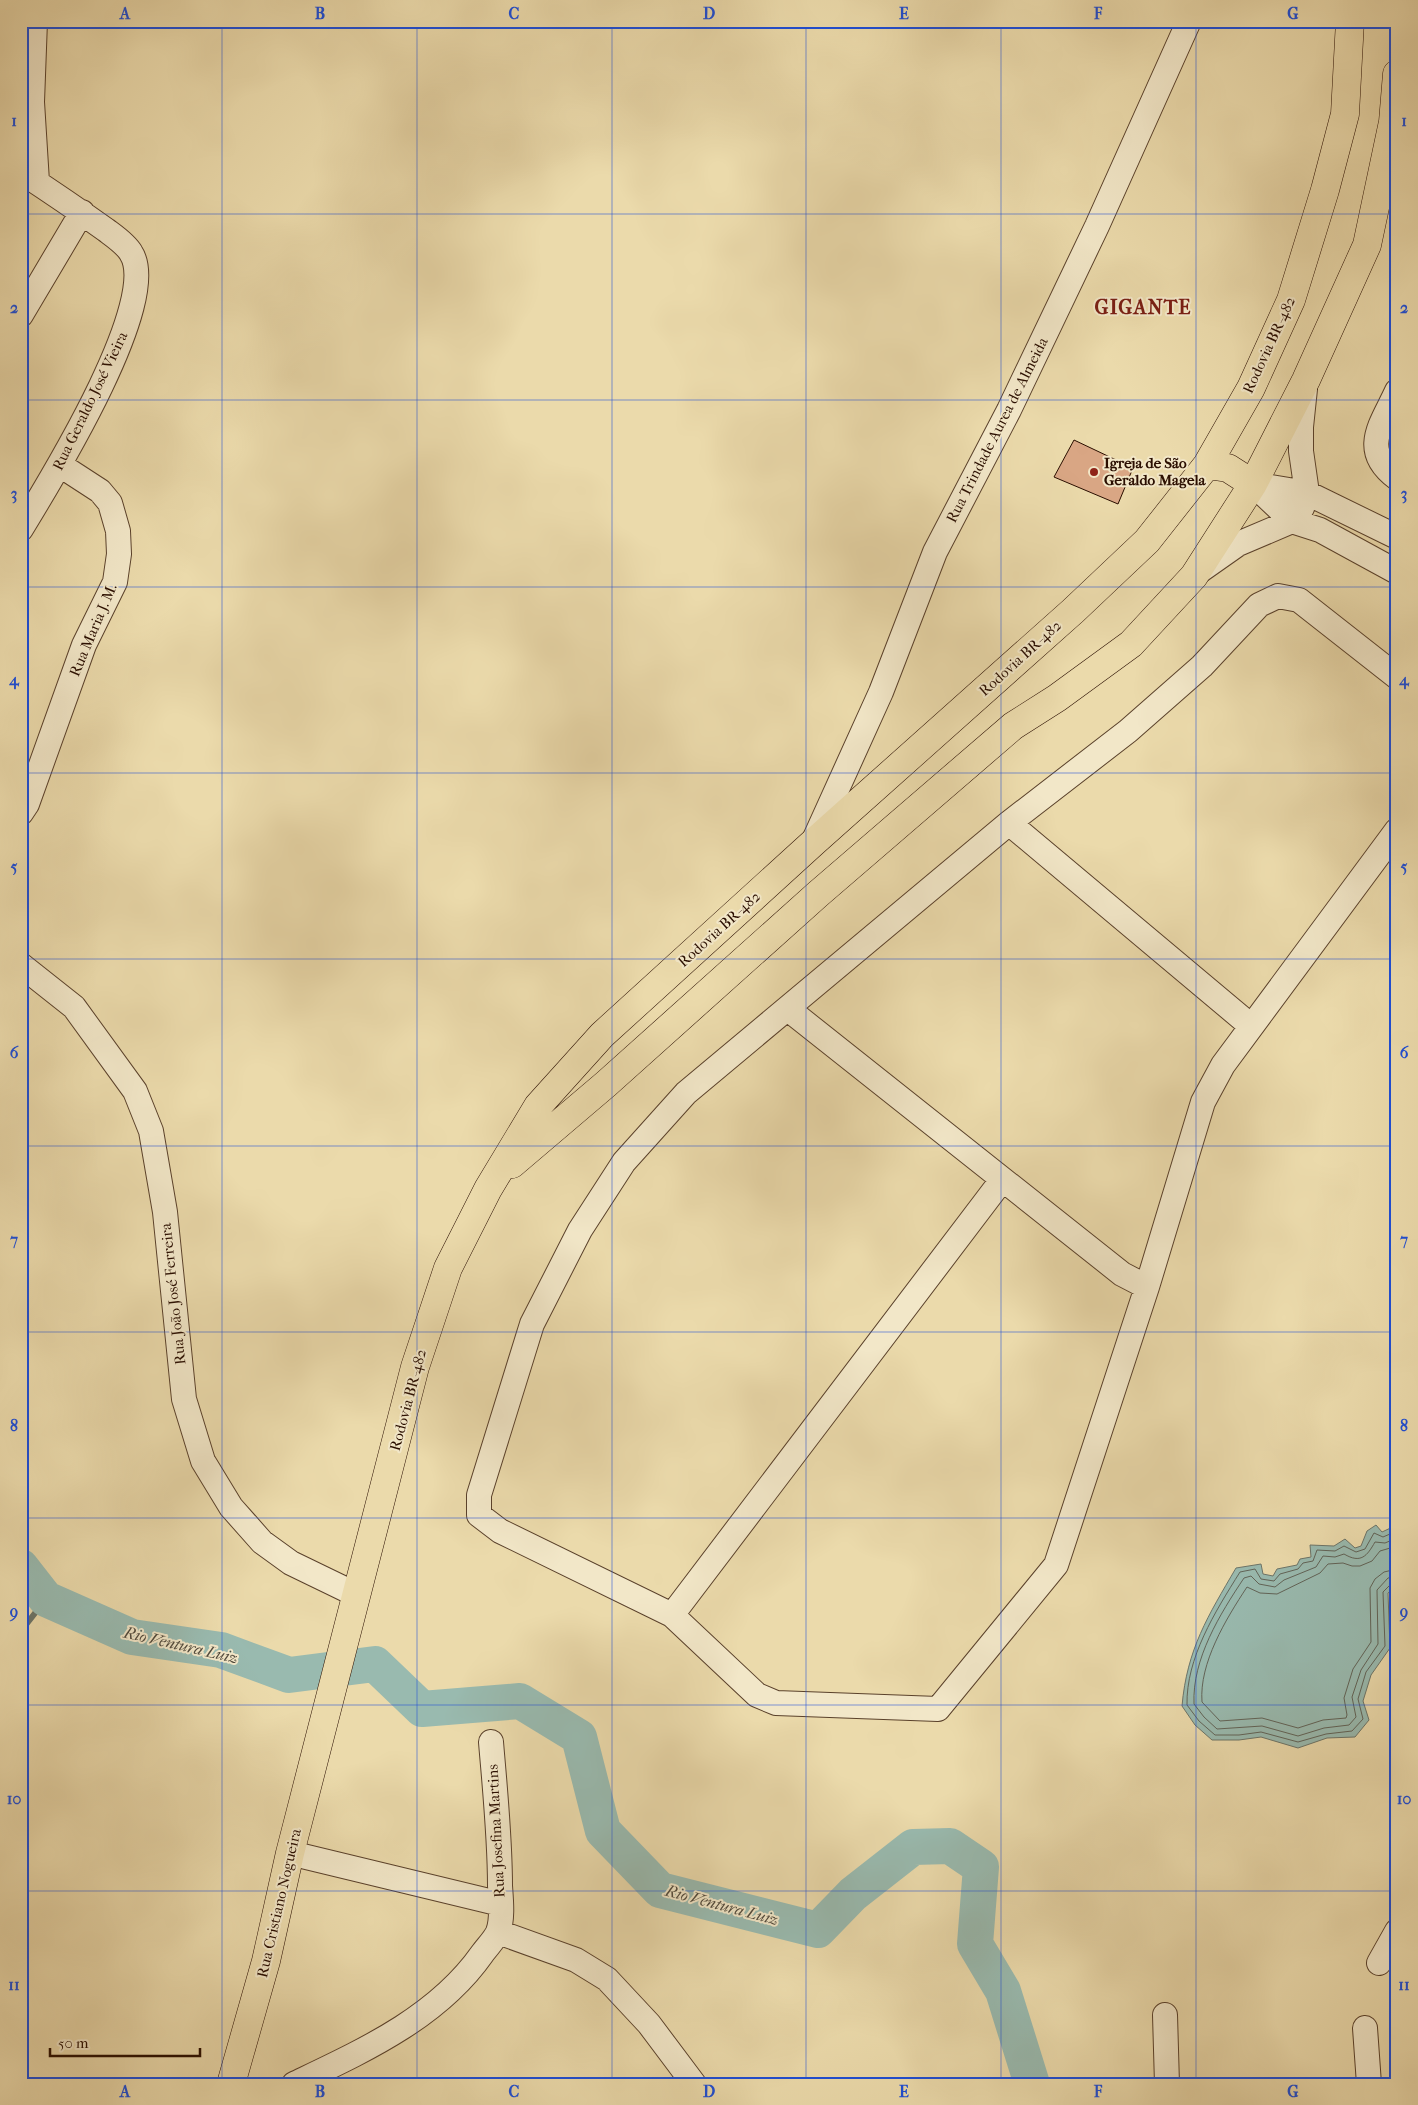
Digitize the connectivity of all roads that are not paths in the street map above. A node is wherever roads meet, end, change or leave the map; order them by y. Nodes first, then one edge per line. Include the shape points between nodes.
1 (35, 21) edge
2 (1189, 21) edge
3 (1350, 21) edge
4 (1397, 74) edge
5 (29, 177) edge
6 (82, 212) junction
7 (21, 315) edge
8 (1306, 380) junction
9 (1397, 390) edge
10 (60, 464) junction
11 (1207, 465) junction
12 (1397, 478) edge
13 (1253, 484) junction
14 (1308, 494) junction
15 (1292, 521) junction
16 (21, 529) edge
17 (1397, 537) edge
18 (1397, 572) edge
19 (1194, 576) junction
20 (1397, 677) edge
21 (21, 813) edge
22 (1009, 823) junction
23 (1397, 830) edge
24 (814, 842) junction
25 (22, 966) edge
26 (788, 1009) junction
27 (1251, 1026) junction
28 (496, 1178) junction
29 (1002, 1180) junction
30 (1147, 1287) junction
31 (355, 1594) junction
32 (672, 1615) junction
33 (346, 1631) joint
34 (491, 1742) dead end
35 (290, 1853) junction
36 (501, 1904) junction
37 (1397, 1931) edge
38 (498, 1932) junction
39 (1379, 1963) dead end
40 (1165, 2015) dead end
41 (1365, 2028) dead end
42 (231, 2084) edge
43 (294, 2084) edge
44 (694, 2084) edge
45 (1167, 2084) edge
46 (1369, 2084) edge

1 - 5 street
2 - 24 street, Rua Trindade Aurea de Almeida via 1097,226 1009,410 935,552 881,692
3 - 11 highway, Rodovia BR-482 via 1345,114 1292,300 1251,388
4 - 8 highway, Rodovia BR-482 via 1393,122 1367,245
5 - 6 street, Rua Geraldo José Vieira
6 - 7 street
6 - 10 street, Rua Geraldo José Vieira via 131,252 137,283 117,351
8 - 13 highway, Rodovia BR-482
8 - 14 street via 1301,451
9 - 12 street via 1375,439 1377,458
10 - 16 street, Rua Geraldo José Vieira
10 - 21 street, Rua Maria J. M. via 100,492 110,503 118,531 119,554 115,582 84,645
11 - 13 highway via 1228,468
11 - 24 highway, Rodovia BR-482 via 1147,541
13 - 14 street
13 - 15 street
13 - 19 highway, Rodovia BR-482
14 - 15 street
14 - 17 street
15 - 18 street via 1320,530
15 - 19 street via 1238,544
19 - 28 highway, Rodovia BR-482 via 1131,644 1013,726
20 - 22 street via 1299,600 1278,596 1259,605 1202,666 1128,731
22 - 26 street
22 - 27 street
23 - 27 street
24 - 28 highway, Rodovia BR-482 via 602,1035 538,1106
25 - 31 street, Rua João José Ferreira via 74,1007 135,1092 151,1131 165,1212 184,1399 203,1461 231,1507 262,1542 291,1563
26 - 29 street
26 - 32 street via 686,1093 624,1162 585,1222 532,1324 479,1496 479,1516 500,1531
27 - 30 street via 1223,1065 1203,1102
28 - 31 highway, Rodovia BR-482 via 448,1268 415,1367
29 - 30 street via 1122,1274
29 - 32 street
30 - 32 street via 1056,1565 938,1709 776,1703 757,1695
31 - 33 highway, Rodovia BR-482
33 - 35 highway, Rua Cristiano Nogueira
34 - 36 street, Rua Josefina Martins via 500,1842
35 - 36 street
35 - 42 highway, Rua Cristiano Nogueira via 266,1961
36 - 38 street, Rua Josefina Martins
37 - 39 street
38 - 43 street, Rua Josefina Martins via 470,1972 438,2002 357,2054
38 - 44 street via 576,1960 607,1979 649,2024
40 - 45 street
41 - 46 street

